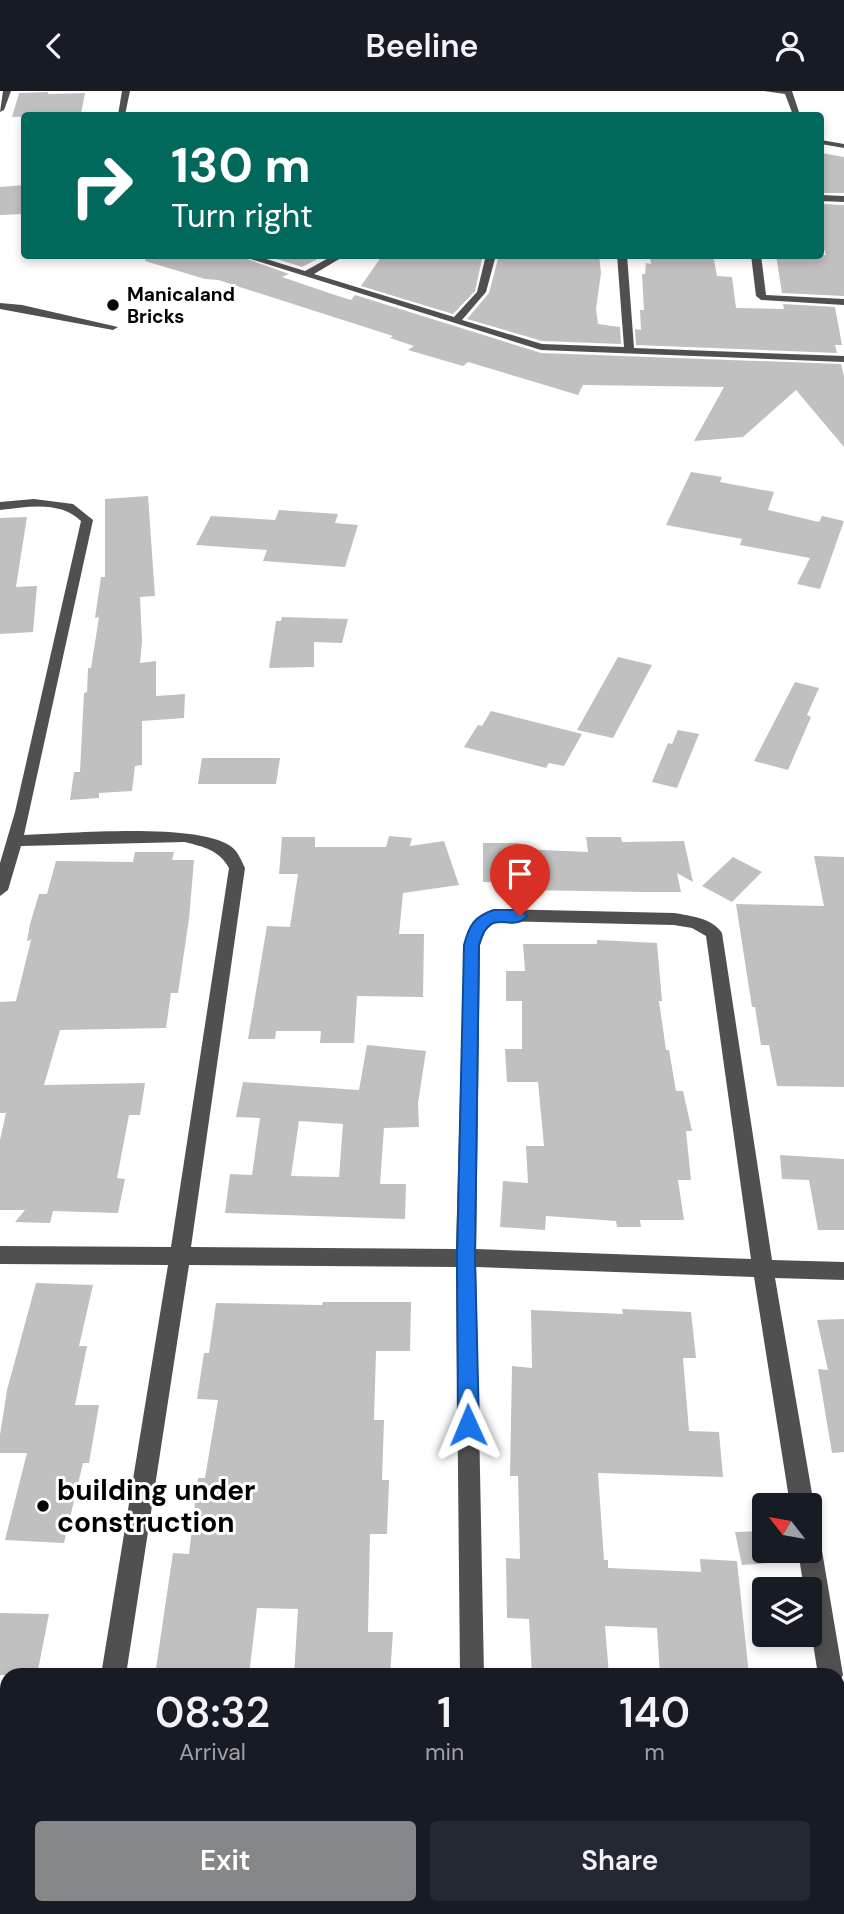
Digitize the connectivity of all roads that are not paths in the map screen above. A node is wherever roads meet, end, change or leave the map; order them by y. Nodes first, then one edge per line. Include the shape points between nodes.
1 (7, 91) edge
2 (126, 91) edge
3 (768, 91) edge
4 (788, 91) edge
5 (0, 110) edge
6 (122, 112) edge
7 (795, 112) edge
8 (824, 143) edge
9 (844, 146) edge
10 (824, 198) edge
11 (844, 199) edge
12 (255, 259) edge
13 (335, 259) edge
14 (490, 259) edge
15 (622, 259) edge
16 (756, 259) edge
17 (306, 275) junction
18 (844, 302) edge
19 (0, 306) edge
20 (456, 320) junction
21 (113, 327) dead end
22 (629, 352) junction
23 (844, 359) edge
24 (0, 506) edge
25 (14, 841) junction
26 (0, 890) edge
27 (0, 1255) edge
28 (180, 1256) junction
29 (466, 1258) junction
30 (763, 1269) junction
31 (844, 1271) edge
32 (801, 1493) edge
33 (812, 1563) edge
34 (114, 1668) edge
35 (472, 1668) edge
36 (830, 1668) edge

1 - 5 street
2 - 6 street
3 - 4 street
4 - 7 street
8 - 9 street
10 - 11 street
12 - 17 street
13 - 17 street
14 - 20 street via 485,289
15 - 22 street
16 - 18 street via 764,298
17 - 20 street
19 - 21 street
20 - 22 street via 541,347
22 - 23 street
24 - 25 street via 49,503 82,513 86,520
25 - 26 street
25 - 28 street via 185,837 216,845 229,853 237,868
27 - 28 street
28 - 29 street
28 - 34 street
29 - 30 street
29 - 30 street via 472,945 477,928 494,915 674,919 696,923 713,933
29 - 35 street
30 - 31 street
30 - 32 street
33 - 36 street

